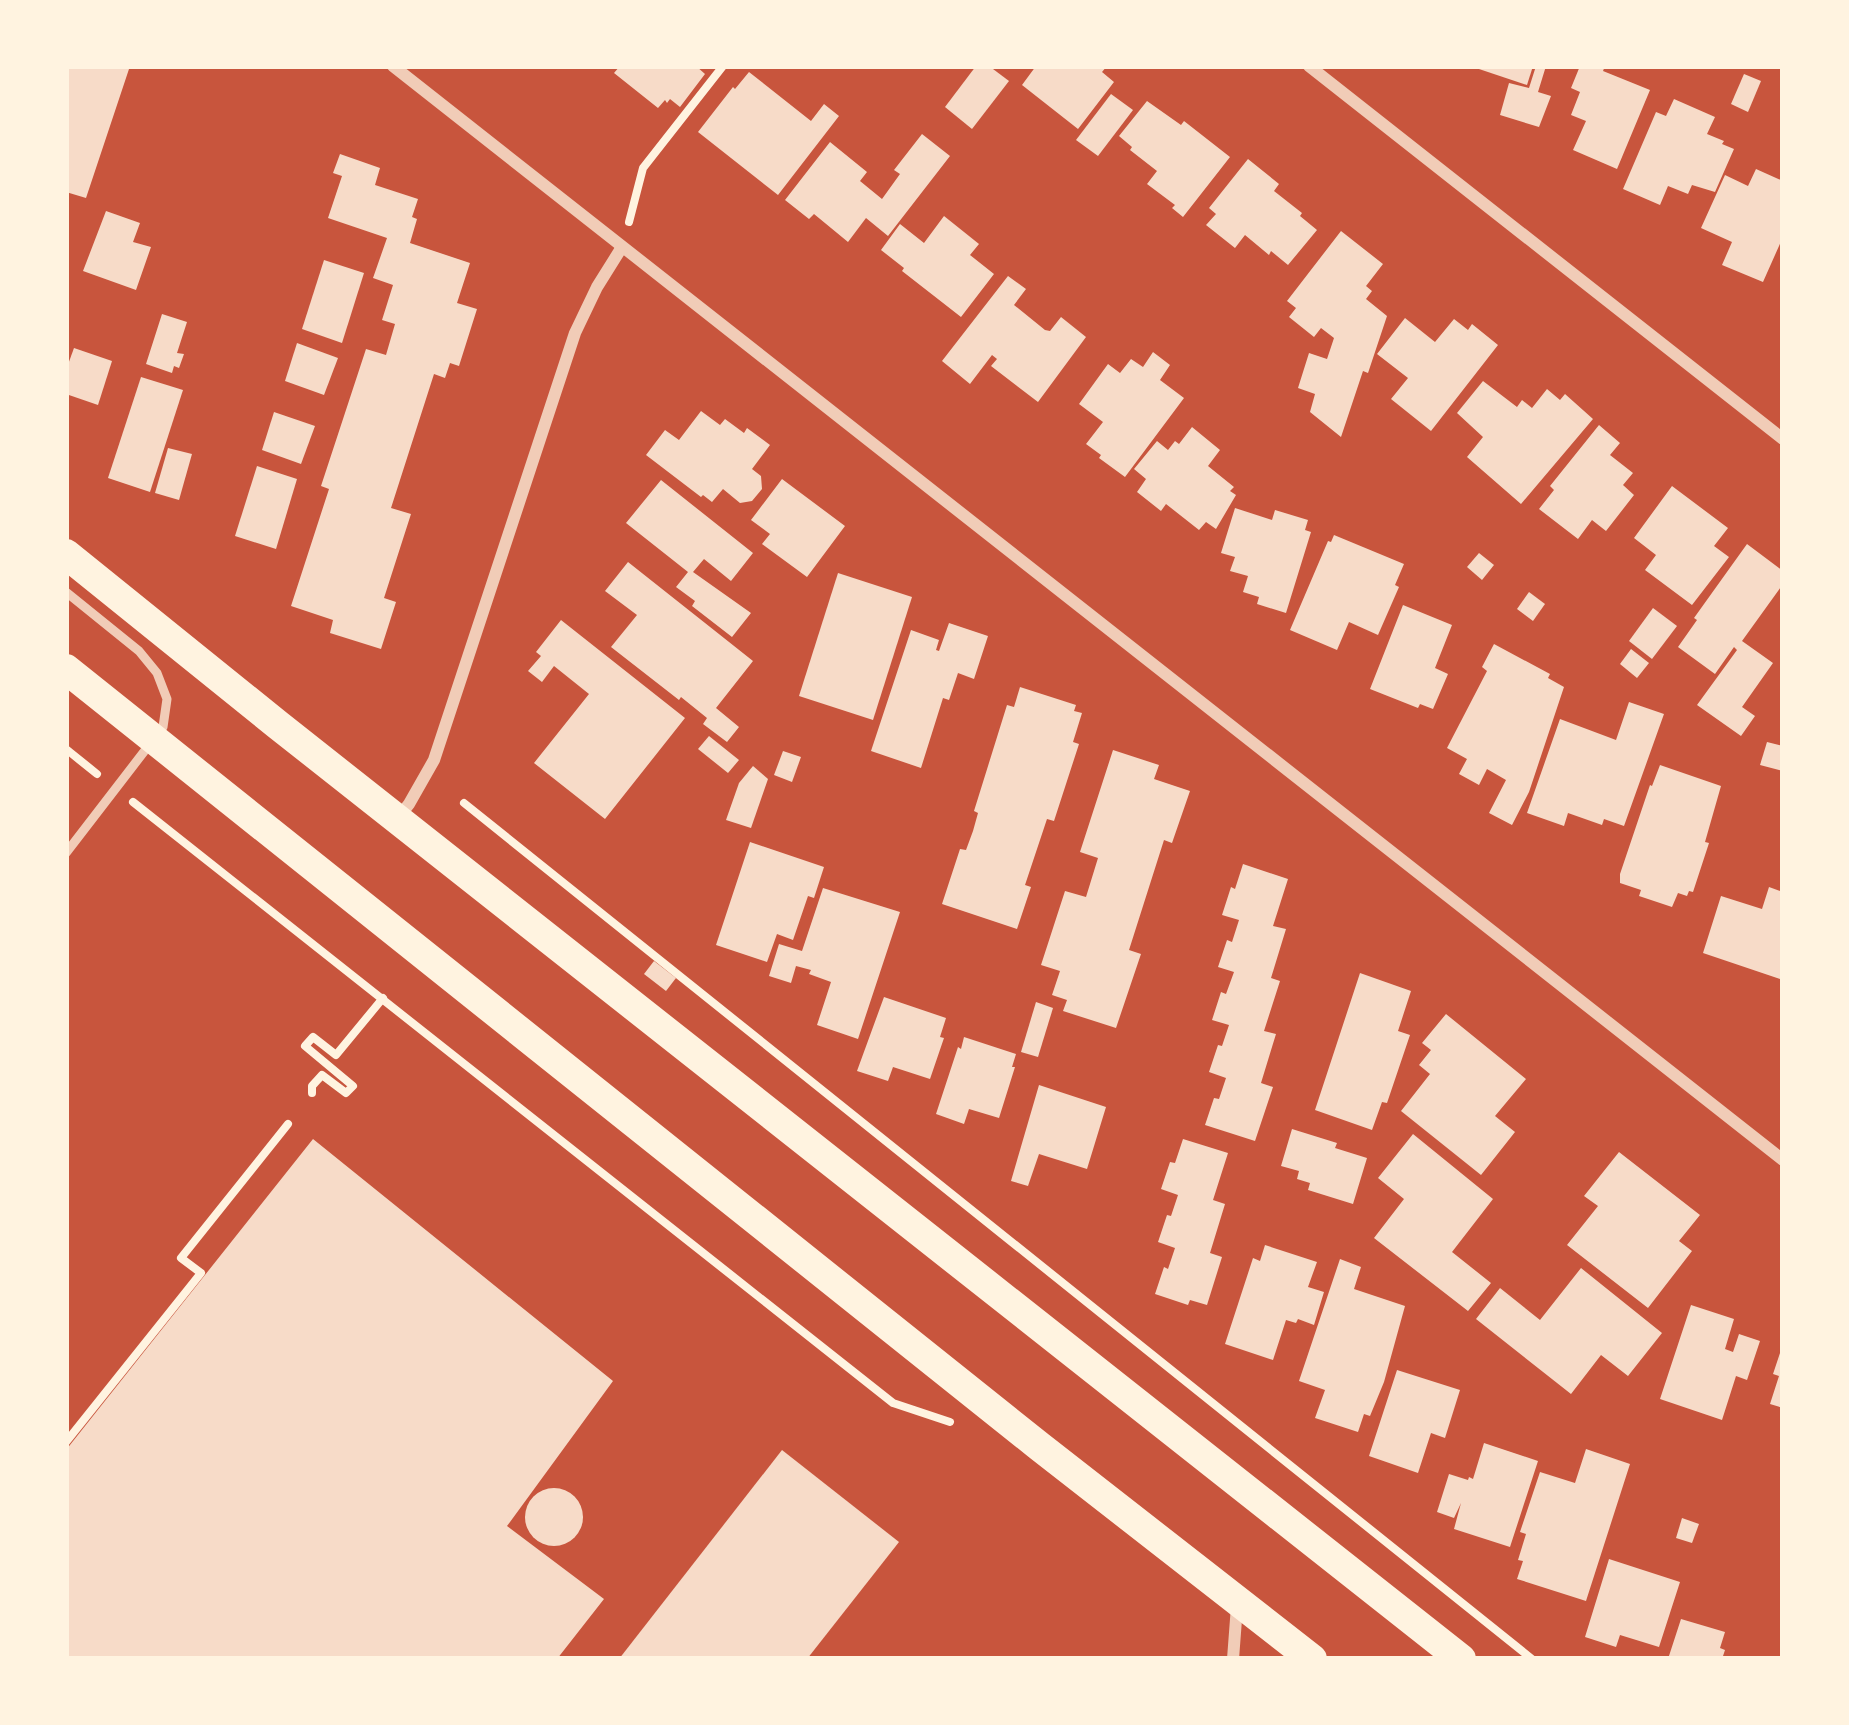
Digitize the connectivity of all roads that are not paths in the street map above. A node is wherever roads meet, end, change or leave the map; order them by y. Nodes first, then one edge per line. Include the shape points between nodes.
1 (393, 66) edge
2 (1309, 66) edge
3 (622, 247) junction
4 (1783, 439) edge
5 (66, 554) edge
6 (66, 592) edge
7 (66, 669) edge
8 (155, 738) junction
9 (397, 819) junction
10 (66, 853) edge
11 (1783, 1160) edge
12 (1237, 1601) junction
13 (1233, 1659) edge
14 (1312, 1659) edge
15 (1461, 1659) edge

1 - 3 street
2 - 4 street
3 - 9 street via 575,333 434,760
3 - 11 street
5 - 9 main road
6 - 8 lane via 157,673 167,699
7 - 8 main road
8 - 10 lane
8 - 12 main road
9 - 15 main road
12 - 13 street
12 - 14 main road

